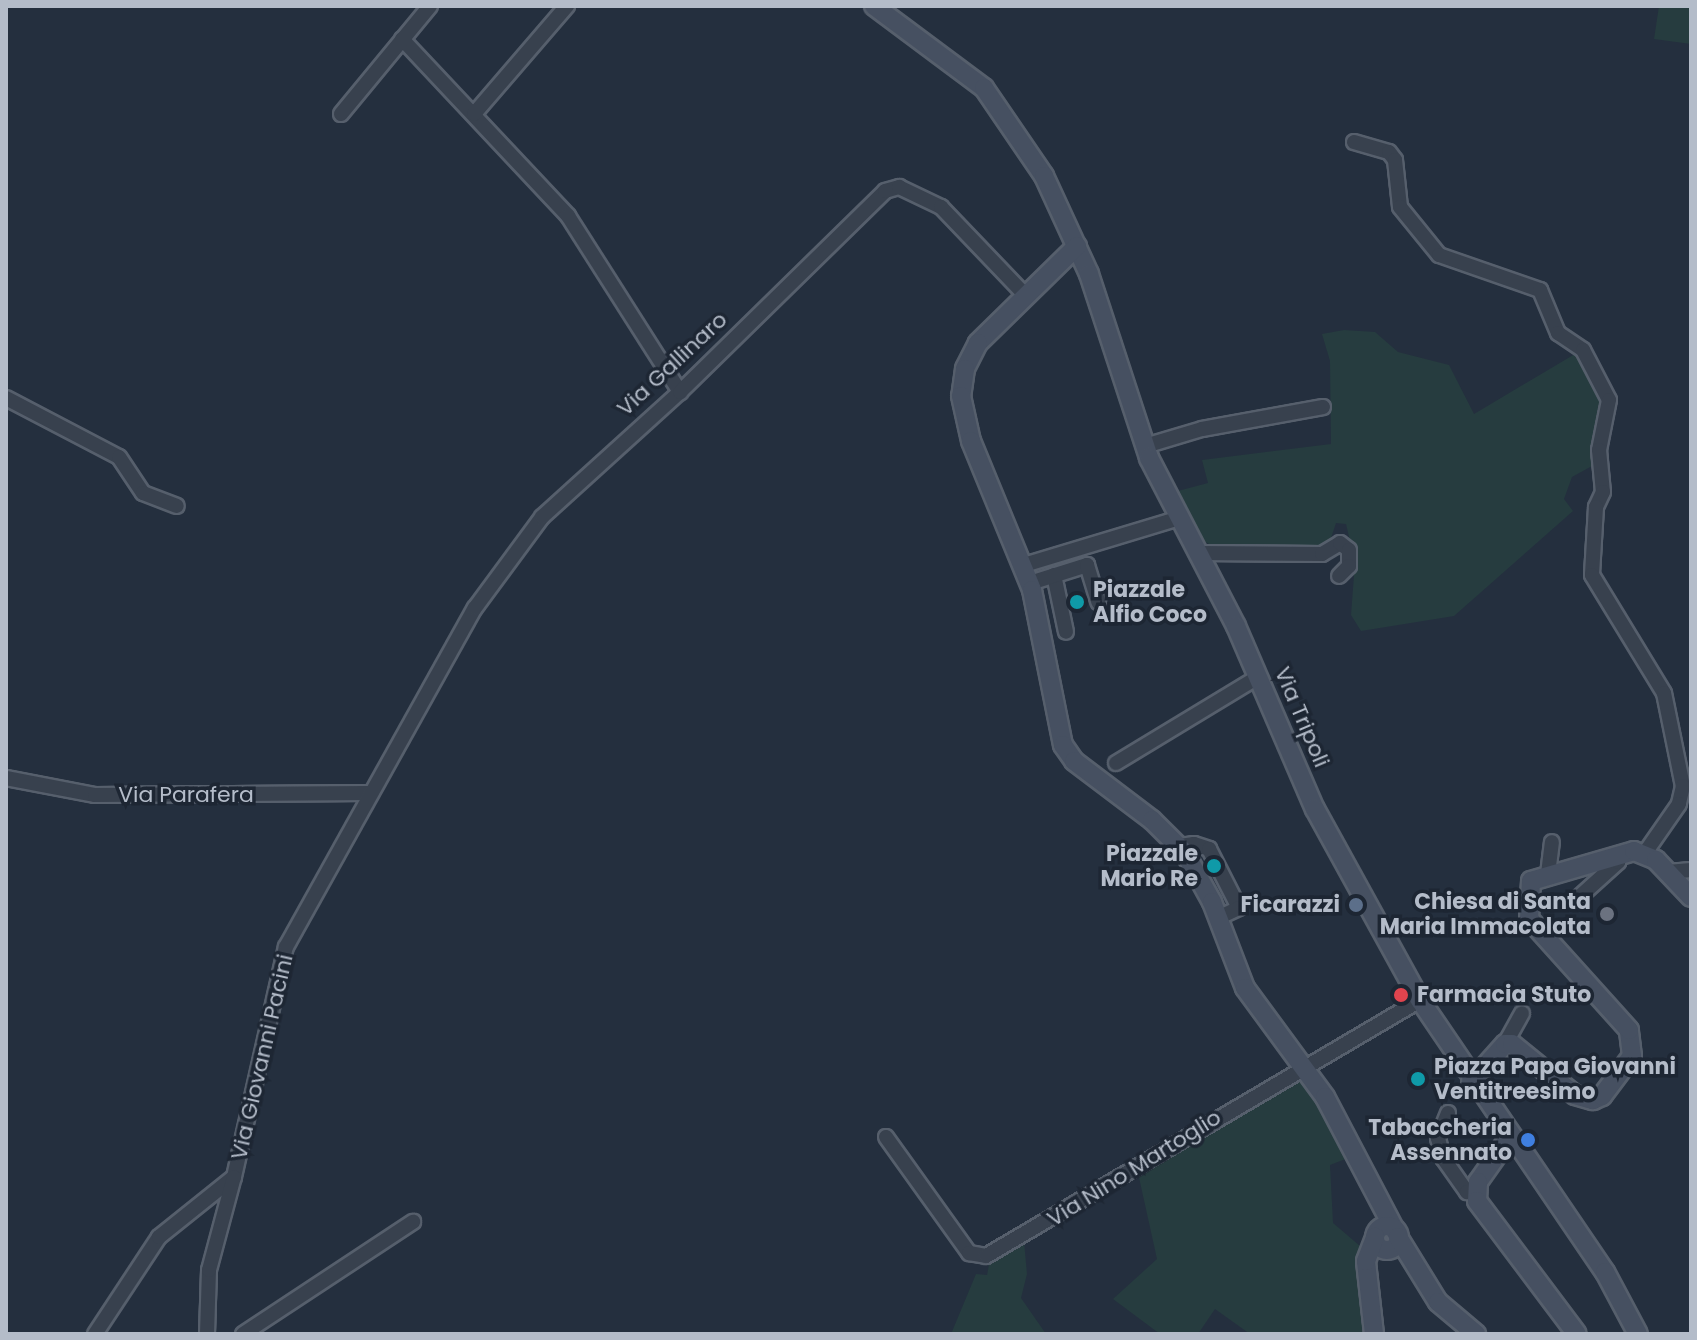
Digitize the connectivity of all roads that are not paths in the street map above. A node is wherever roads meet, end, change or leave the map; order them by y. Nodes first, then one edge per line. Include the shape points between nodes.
1 (430, 6) edge
2 (567, 6) edge
3 (874, 6) edge
4 (402, 39) junction
5 (341, 114) dead end
6 (474, 114) junction
7 (1354, 142) dead end
8 (1077, 246) junction
9 (1024, 294) junction
10 (680, 392) junction
11 (6, 398) edge
12 (1323, 407) dead end
13 (1145, 446) junction
14 (177, 506) dead end
15 (1180, 518) junction
16 (1198, 553) junction
17 (1027, 574) junction
18 (1054, 575) junction
19 (1339, 576) dead end
20 (1098, 602) dead end
21 (1066, 632) dead end
22 (1258, 677) junction
23 (1116, 763) dead end
24 (6, 778) edge
25 (368, 793) junction
26 (1552, 842) dead end
27 (1645, 853) junction
28 (1617, 855) junction
29 (1691, 870) edge
30 (1668, 872) junction
31 (1548, 874) junction
32 (1691, 897) edge
33 (1576, 900) dead end
34 (1420, 1000) junction
35 (1522, 1013) dead end
36 (1505, 1044) junction
37 (1304, 1067) junction
38 (1471, 1082) junction
39 (1448, 1113) dead end
40 (886, 1137) dead end
41 (1509, 1138) junction
42 (234, 1177) junction
43 (1476, 1192) junction
44 (413, 1222) dead end
45 (1386, 1237) junction
46 (95, 1334) edge
47 (207, 1334) edge
48 (243, 1334) edge
49 (1374, 1334) edge
50 (1476, 1334) edge
51 (1577, 1334) edge
52 (1638, 1334) edge

1 - 4 street
2 - 6 street
3 - 8 street, Via Tripoli via 984,88 1044,176
4 - 5 street
4 - 6 street
6 - 10 street via 568,216
7 - 27 street via 1389,152 1395,160 1400,207 1439,255 1540,290 1558,333 1583,350 1609,400 1599,450 1603,492 1596,507 1592,575 1664,693 1683,786 1679,804
8 - 9 street
8 - 13 street, Via Tripoli
9 - 10 street, Via Gallinaro via 941,207 899,187 885,191
9 - 17 street via 971,353 961,396 971,441
10 - 25 street, Via Gallinaro via 564,494 516,550 475,608
11 - 14 street via 119,457 143,493
12 - 13 street via 1202,429
13 - 15 street, Via Tripoli
15 - 16 street, Via Tripoli
15 - 17 street
16 - 19 street via 1322,554 1340,543 1349,550 1349,566
16 - 22 street, Via Tripoli
17 - 18 street
17 - 37 street via 1063,745 1074,761 1180,846 1218,918 1245,988
18 - 20 street via 1087,565
18 - 21 street
22 - 23 street
22 - 34 street, Via Tripoli via 1315,809
24 - 25 street, Via Parafera via 95,795
25 - 42 street, Via Giovanni Pacini via 286,947
26 - 31 street
27 - 28 street
27 - 30 street
28 - 31 street
28 - 33 street via 1618,862
29 - 30 street
30 - 32 street
31 - 36 street via 1531,881 1529,919 1629,1030 1632,1056 1602,1096 1584,1100 1522,1047
34 - 37 street, Via Nino Martoglio
34 - 38 street, Via Tripoli
35 - 36 street
36 - 38 street
37 - 40 street, Via Nino Martoglio via 986,1256 969,1253
37 - 45 street via 1373,1189
38 - 41 street, Via Tripoli
39 - 43 street via 1438,1138 1443,1158 1467,1192
41 - 43 street via 1483,1171
41 - 52 street, Via Tripoli via 1605,1272
42 - 46 street, Via Giovanni Pacini via 159,1237
42 - 47 street via 209,1270
43 - 51 street via 1479,1208
44 - 48 street
45 - 49 street via 1367,1254
45 - 50 street via 1438,1302

